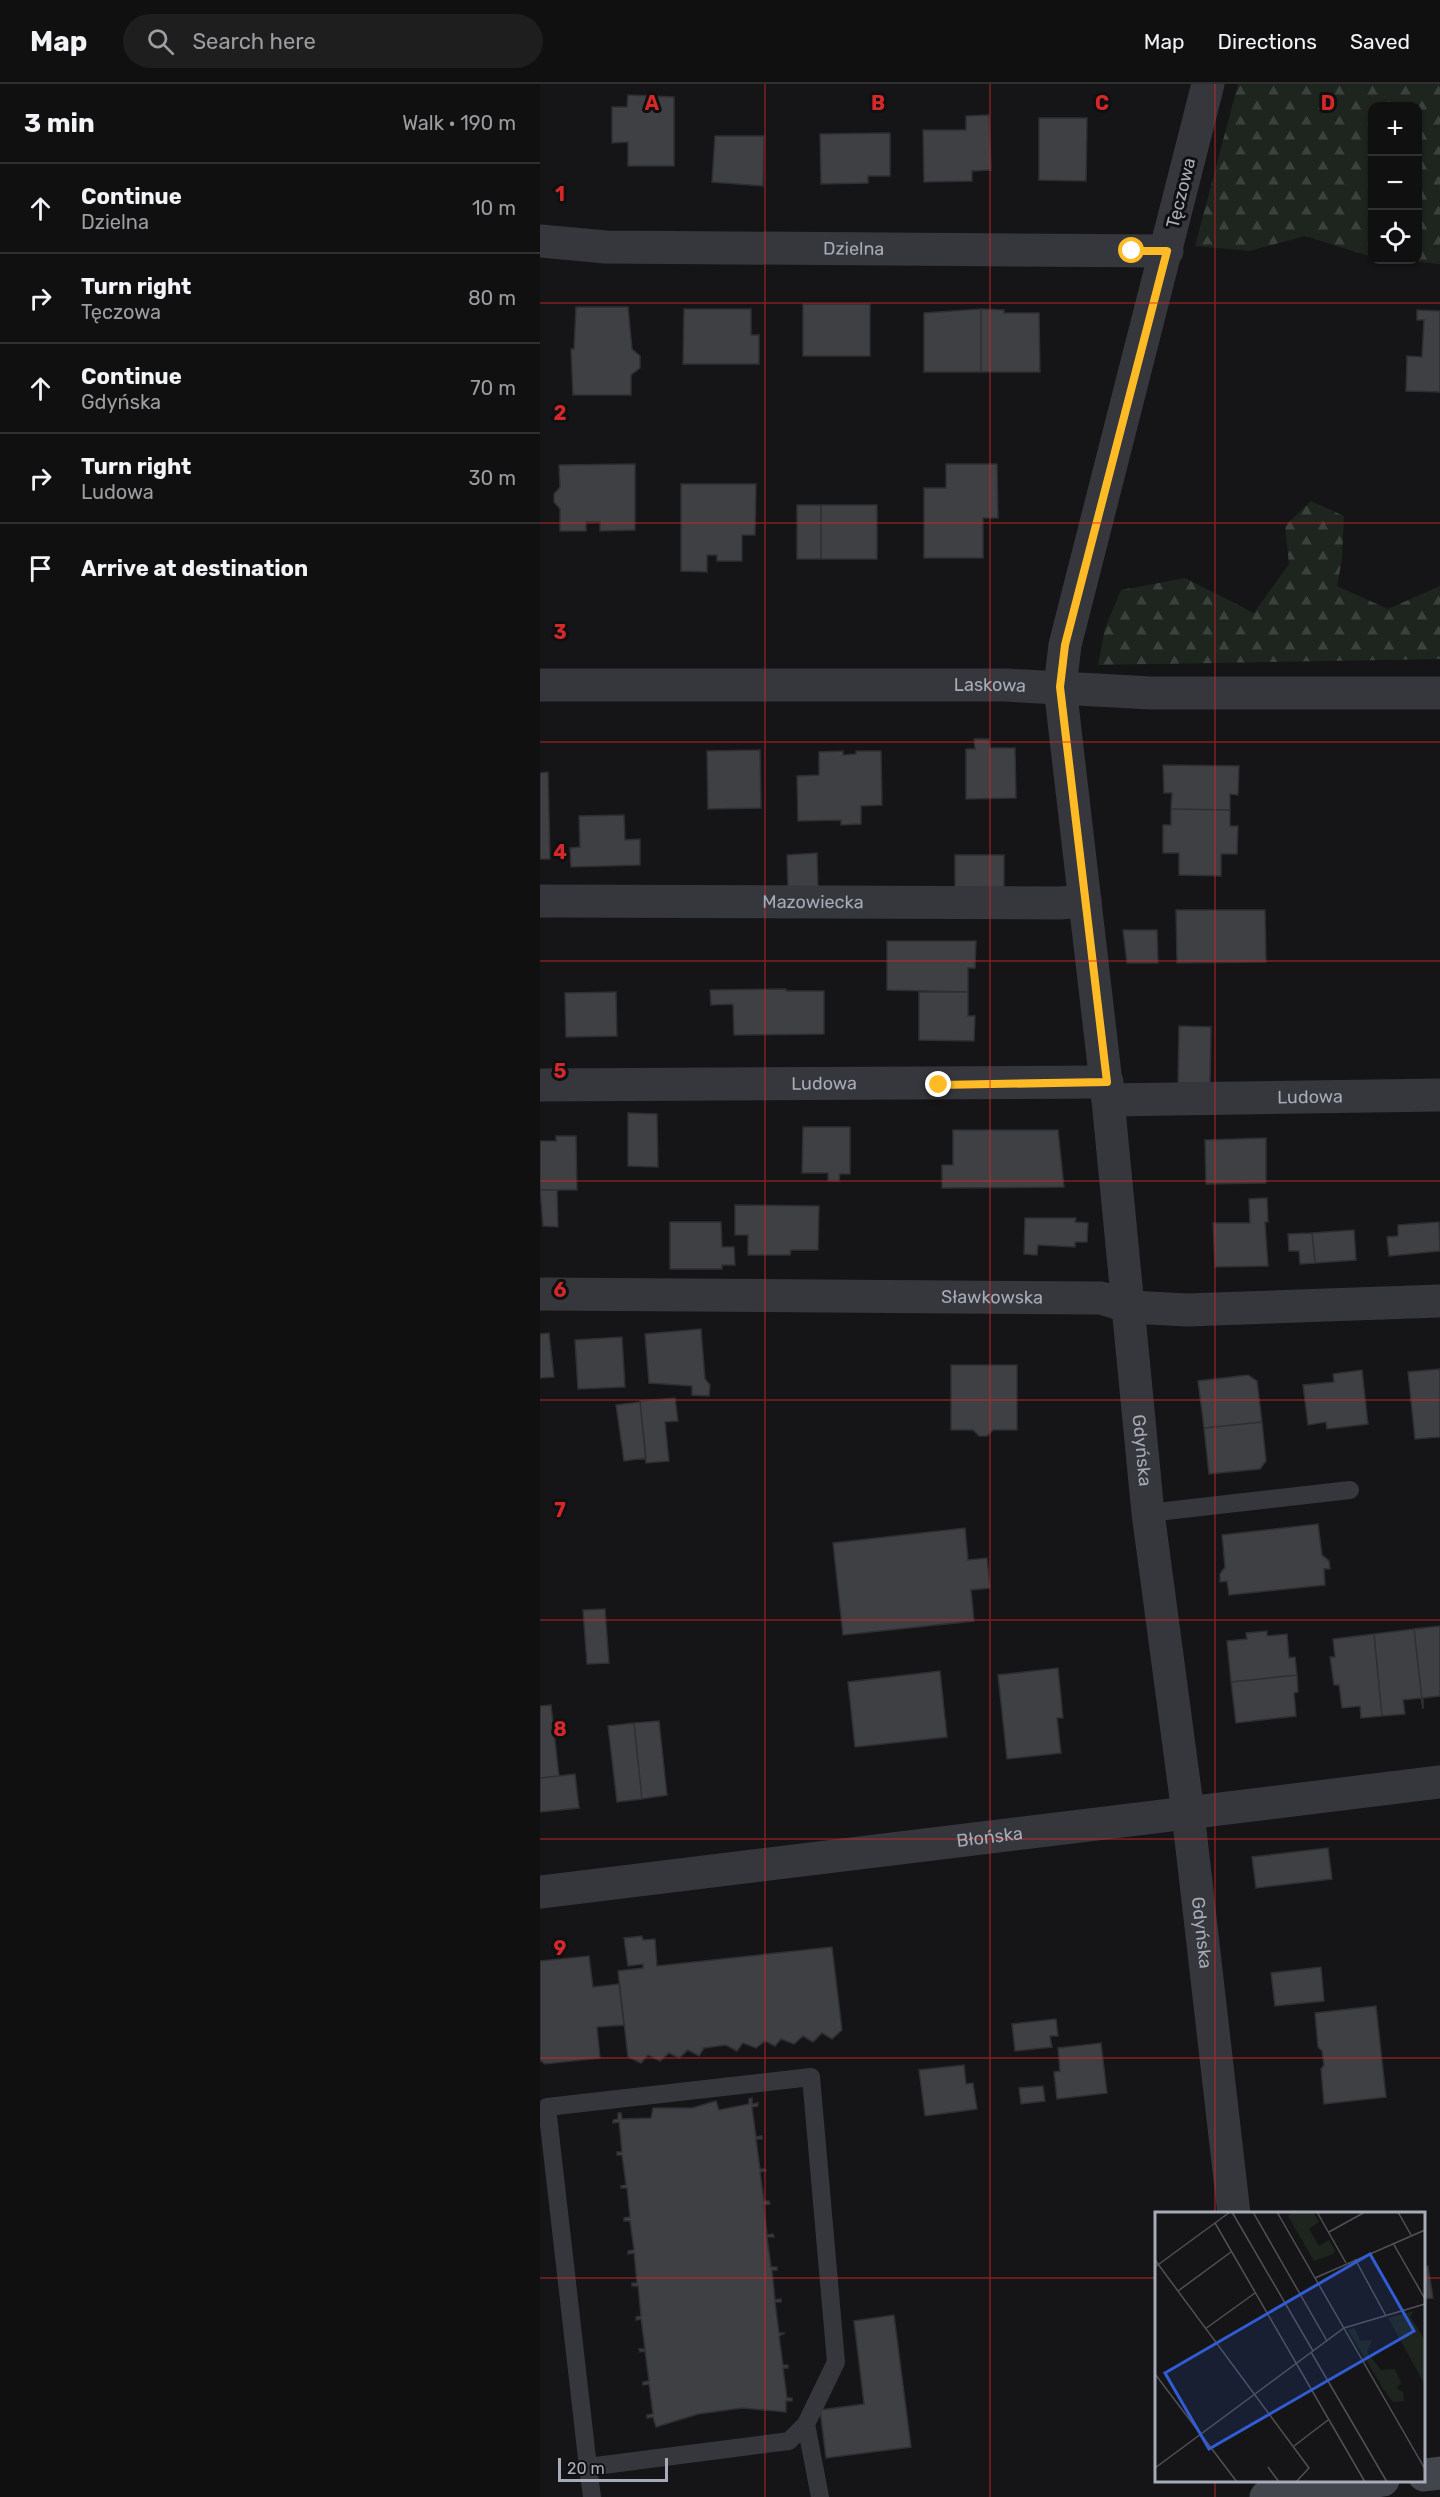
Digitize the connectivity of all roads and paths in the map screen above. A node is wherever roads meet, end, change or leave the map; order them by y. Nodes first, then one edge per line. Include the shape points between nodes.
1 (1208, 84) edge
2 (540, 241) edge
3 (1167, 251) junction
4 (540, 685) edge
5 (1060, 687) junction
6 (1440, 693) edge
7 (540, 901) edge
8 (1085, 901) junction
9 (540, 1085) edge
10 (1108, 1091) junction
11 (1440, 1095) edge
12 (540, 1294) edge
13 (1440, 1301) edge
14 (1130, 1307) junction
15 (1350, 1490) dead end
16 (1148, 1513) junction
17 (1440, 1782) edge
18 (1188, 1813) junction
19 (540, 1893) edge
20 (1234, 2212) edge
21 (806, 2424) junction
22 (588, 2467) junction
23 (1440, 2473) edge
24 (1425, 2475) edge
25 (1263, 2482) edge
26 (1376, 2482) edge
27 (592, 2497) edge
28 (820, 2497) edge
29 (1265, 2497) edge

1 - 3 street, Tęczowa
2 - 3 street, Dzielna via 606,247
3 - 5 street, Tęczowa via 1065,645
4 - 5 street, Laskowa
5 - 6 street, Laskowa via 1151,693
5 - 8 street, Gdyńska
7 - 8 street, Mazowiecka
8 - 10 street, Gdyńska
9 - 10 street, Ludowa
10 - 11 street, Ludowa
10 - 14 street, Gdyńska
12 - 14 street, Sławkowska via 1101,1298
13 - 14 street, Sławkowska via 1187,1310
14 - 16 street, Gdyńska
15 - 16 lane
16 - 18 street, Gdyńska
17 - 18 street, Błońska
18 - 19 street, Błońska
18 - 20 street, Gdyńska
21 - 22 lane via 789,2441
21 - 22 lane via 836,2362 811,2077 547,2107
21 - 28 lane
22 - 27 lane
23 - 24 street
25 - 29 street
26 - 29 street

